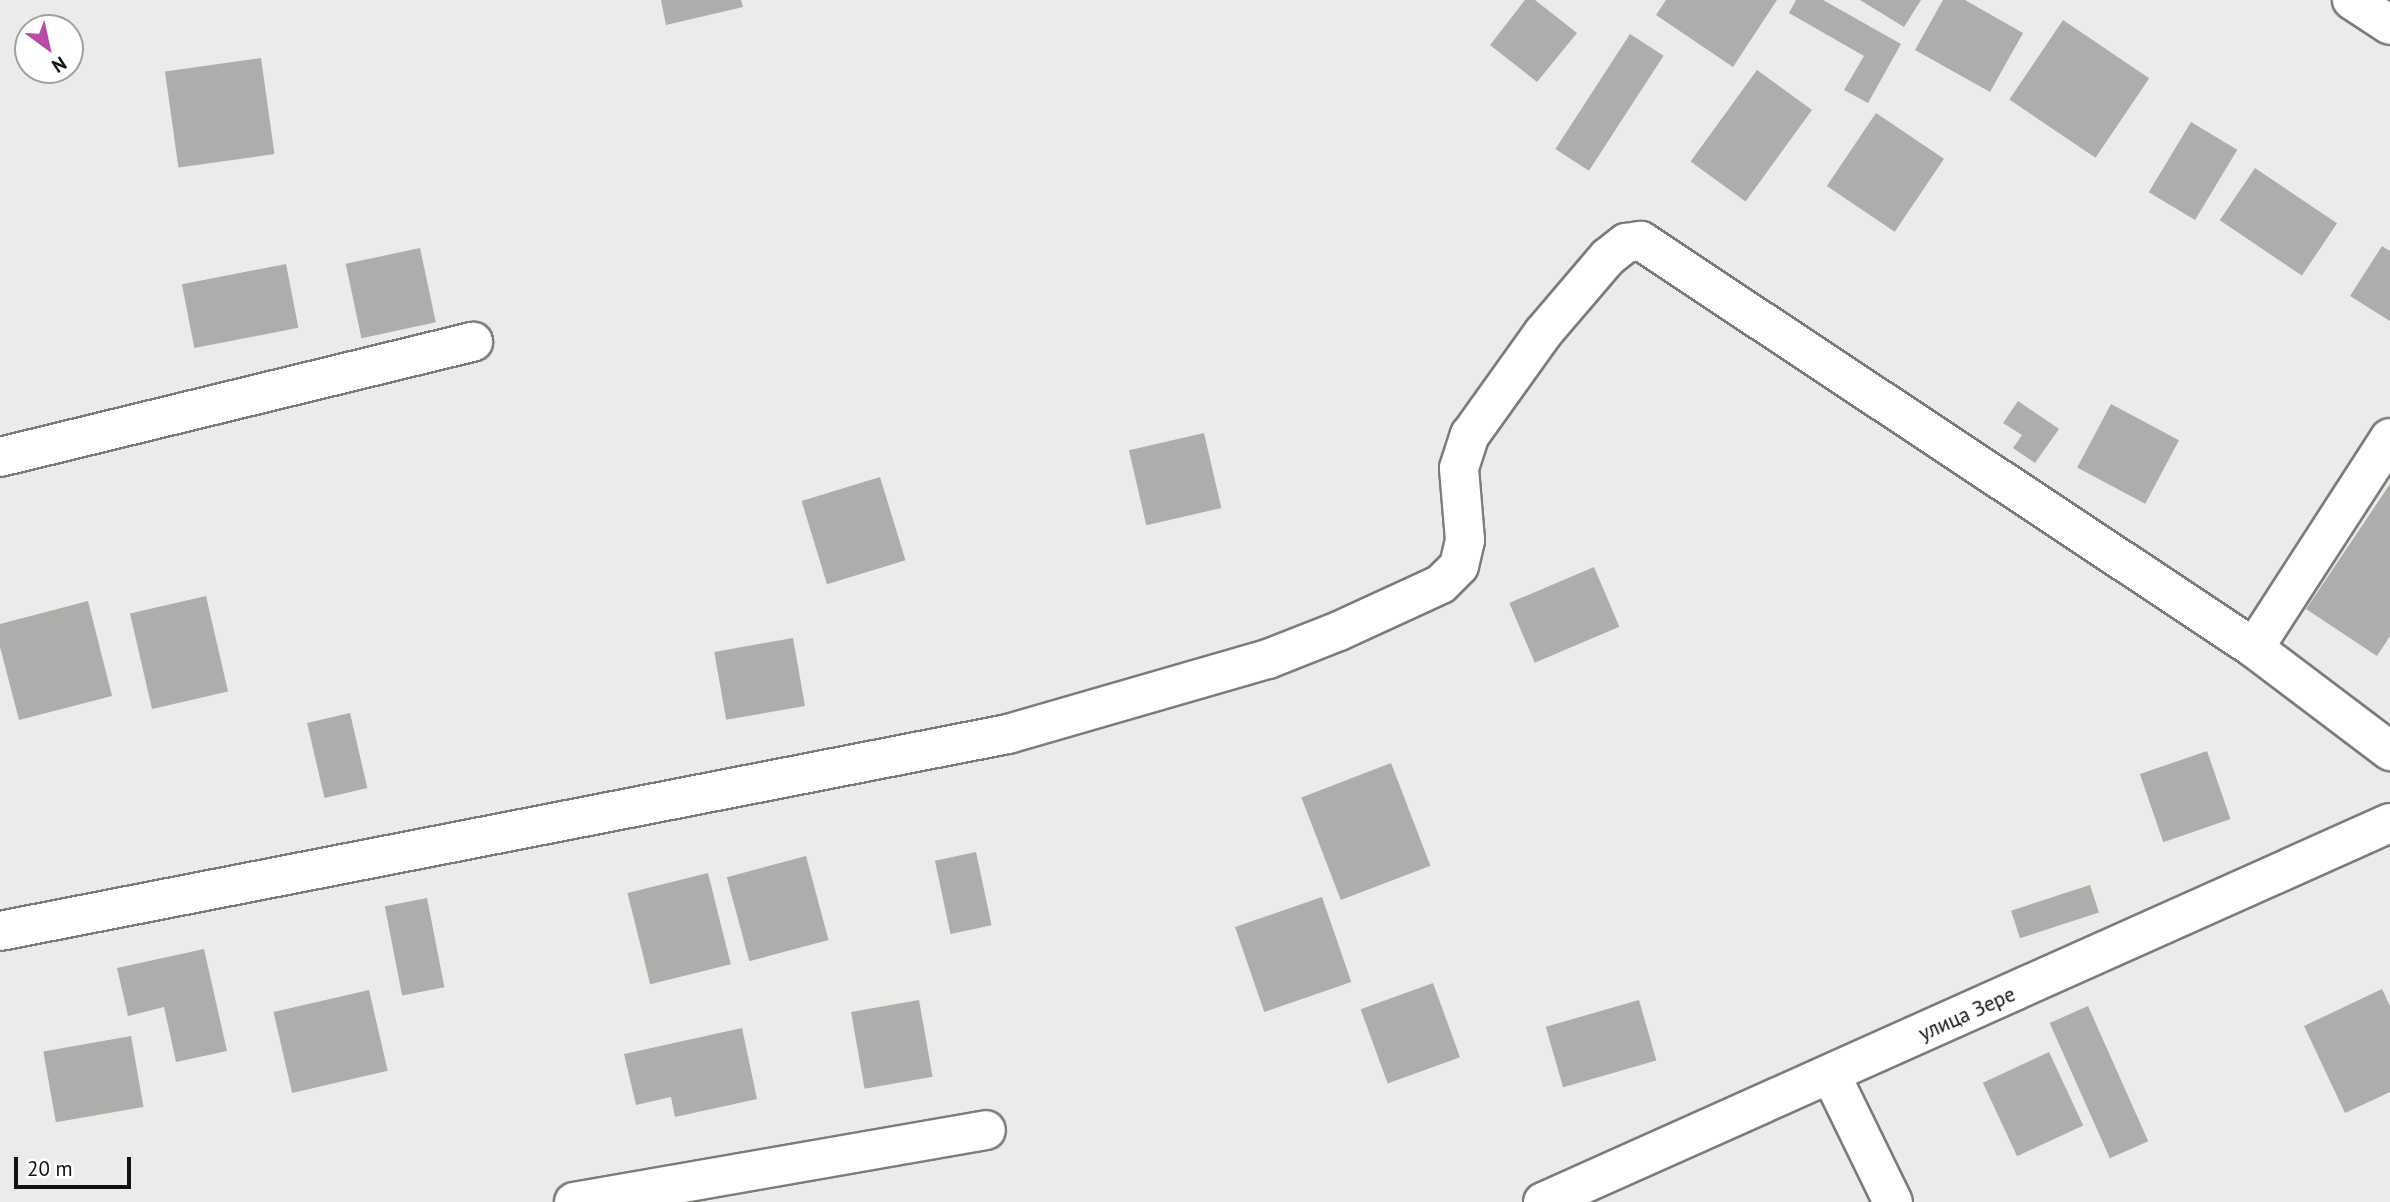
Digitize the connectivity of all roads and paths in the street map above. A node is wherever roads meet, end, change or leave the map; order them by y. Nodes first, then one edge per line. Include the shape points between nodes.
1 (2352, 0) edge
2 (2390, 25) edge
3 (473, 342) dead end
4 (2390, 438) edge
5 (0, 457) edge
6 (2254, 648) junction
7 (2390, 751) edge
8 (2390, 823) edge
9 (0, 931) edge
10 (1831, 1075) junction
11 (986, 1129) dead end
12 (574, 1202) edge
13 (1543, 1202) edge
14 (1893, 1202) edge

1 - 2 street
3 - 5 street
4 - 6 street
6 - 7 street
6 - 9 street via 1654,246 1634,242 1608,257 1543,333 1470,435 1458,468 1465,540 1459,566 1441,584 1339,631 1268,659 1008,734
8 - 10 street, улица Зере
10 - 13 street, улица Зере
10 - 14 street
11 - 12 street

